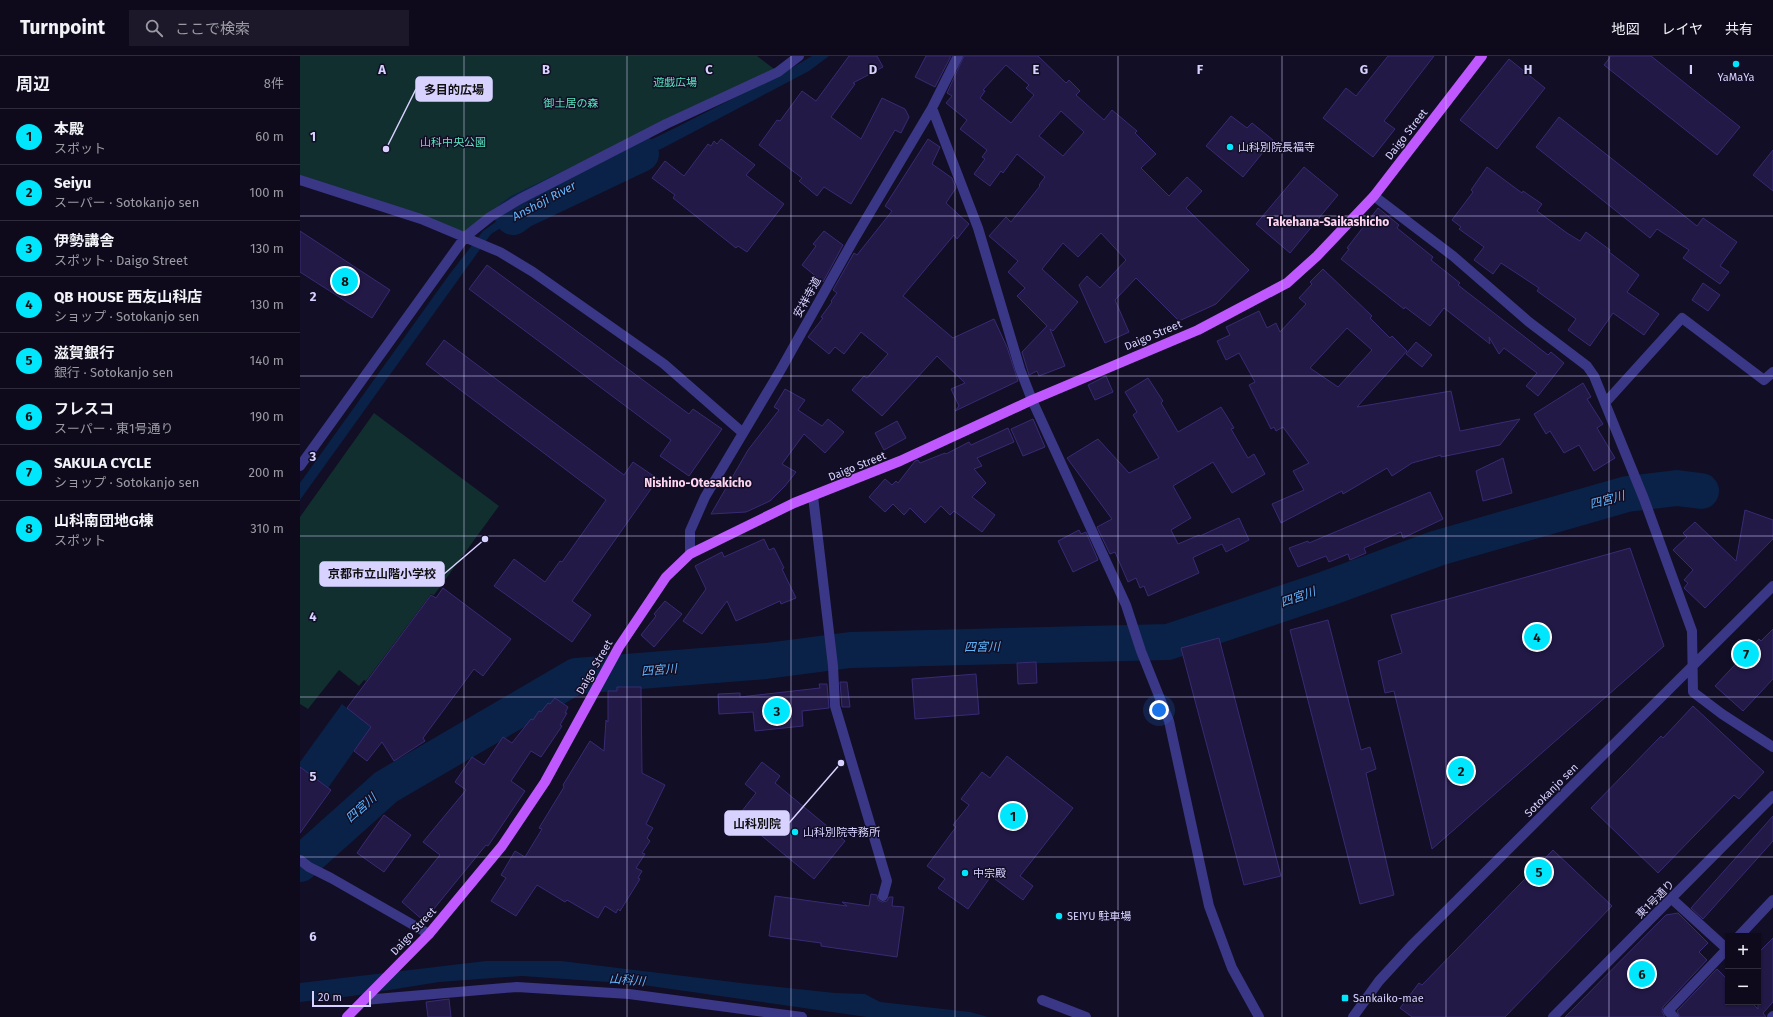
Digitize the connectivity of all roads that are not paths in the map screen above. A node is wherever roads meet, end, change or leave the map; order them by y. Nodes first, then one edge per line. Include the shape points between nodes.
1 (799, 56) edge
2 (958, 56) edge
3 (1482, 56) edge
4 (932, 108) junction
5 (300, 180) edge
6 (1374, 196) junction
7 (465, 237) junction
8 (1773, 372) edge
9 (1032, 400) junction
10 (1605, 403) junction
11 (743, 433) junction
12 (300, 466) edge
13 (813, 496) junction
14 (690, 554) junction
15 (1773, 586) edge
16 (1693, 666) junction
17 (1773, 746) edge
18 (1773, 796) edge
19 (300, 860) edge
20 (883, 896) dead end
21 (1672, 899) junction
22 (1773, 900) edge
23 (1742, 933) edge
24 (429, 934) junction
25 (1725, 946) edge
26 (1725, 952) edge
27 (364, 1000) junction
28 (1042, 1000) dead end
29 (348, 1017) edge
30 (802, 1017) edge
31 (1086, 1017) edge
32 (1259, 1017) edge
33 (1353, 1017) edge
34 (1554, 1017) edge
35 (1674, 1017) edge

1 - 7 street via 778,72 666,124 520,199 490,217
2 - 4 street, 安祥寺道
3 - 6 main road, Daigo Street
4 - 9 street via 978,228 1020,369
4 - 11 street, 安祥寺道
5 - 7 street via 421,219
6 - 9 main road, Daigo Street via 1317,256 1287,283 1198,330
6 - 10 street via 1453,256 1529,322 1587,366
7 - 11 street via 500,252 533,272 664,364
7 - 12 street
8 - 10 street via 1764,380 1682,318
9 - 13 main road, Daigo Street via 900,461
9 - 32 street via 1126,605 1169,721 1209,906 1232,968
10 - 16 street via 1644,499 1692,631
11 - 14 street, 安祥寺道 via 702,503 690,531
13 - 14 main road, Daigo Street
13 - 20 street via 835,706 887,881
14 - 24 main road, Daigo Street via 666,577 619,647 545,782 502,846
15 - 16 street, Sotokanjo sen
16 - 17 street via 1693,692 1722,714
16 - 33 street, Sotokanjo sen via 1413,944 1379,981
18 - 21 street, 東1号通り
19 - 24 street
21 - 25 street
21 - 34 street, 東1号通り
22 - 23 street
24 - 27 main road, Daigo Street
26 - 35 street via 1668,1011
27 - 29 main road, Daigo Street
27 - 30 street via 517,987 630,994
28 - 31 street

